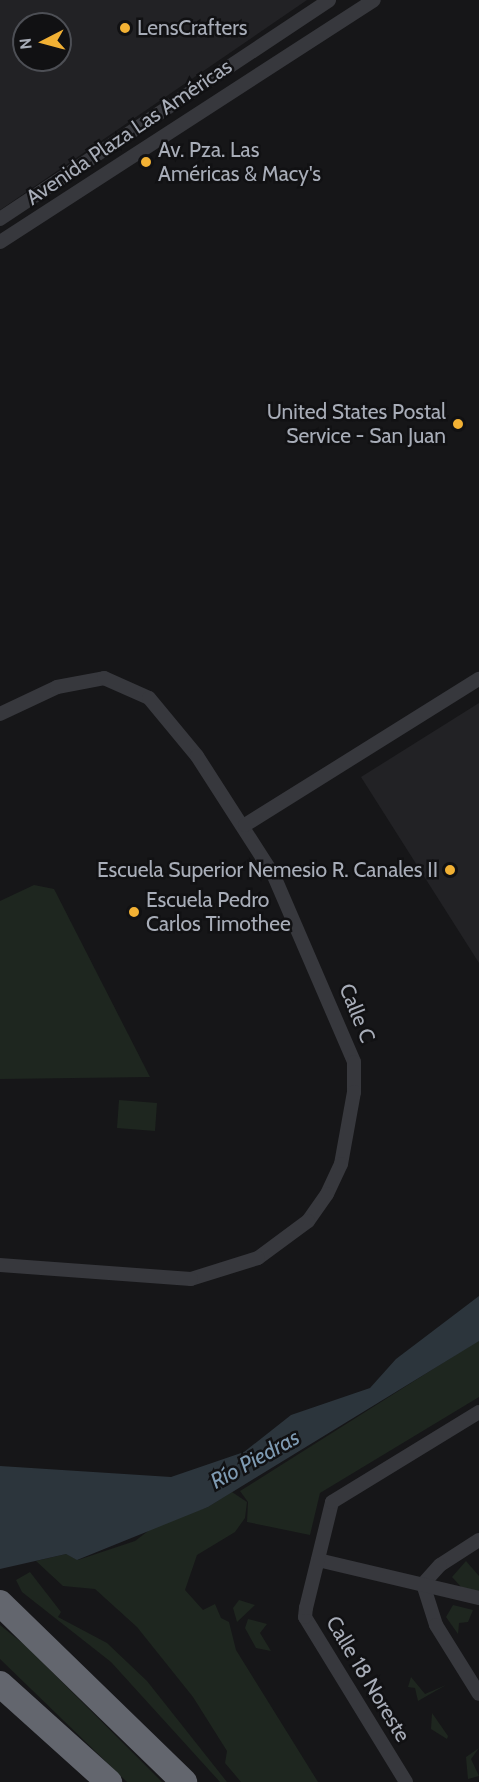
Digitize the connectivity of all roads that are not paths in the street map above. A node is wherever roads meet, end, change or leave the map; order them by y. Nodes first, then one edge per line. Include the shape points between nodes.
1 (329, 0) edge
2 (374, 0) edge
3 (0, 219) edge
4 (0, 243) edge
5 (479, 679) edge
6 (0, 714) edge
7 (245, 825) junction
8 (0, 1264) edge
9 (479, 1412) edge
10 (479, 1540) edge
11 (318, 1560) junction
12 (423, 1584) junction
13 (479, 1598) edge
14 (0, 1603) edge
15 (0, 1684) edge
16 (479, 1694) edge
17 (109, 1782) edge
18 (184, 1782) edge
19 (406, 1782) edge

1 - 3 street, Avenida Plaza Las Américas
2 - 4 street, Avenida Plaza Las Américas
5 - 7 street
6 - 7 street, Calle C via 57,687 104,678 139,690 197,756
7 - 8 street, Calle C via 274,876 354,1062 352,1116 341,1164 327,1194 308,1221 258,1258 191,1279
9 - 11 street, Calle 18 Noreste via 332,1502
10 - 12 street via 440,1565
11 - 12 street
11 - 19 street, Calle 18 Noreste via 305,1617
12 - 13 street
12 - 16 street via 436,1625
14 - 18 highway
15 - 17 highway

